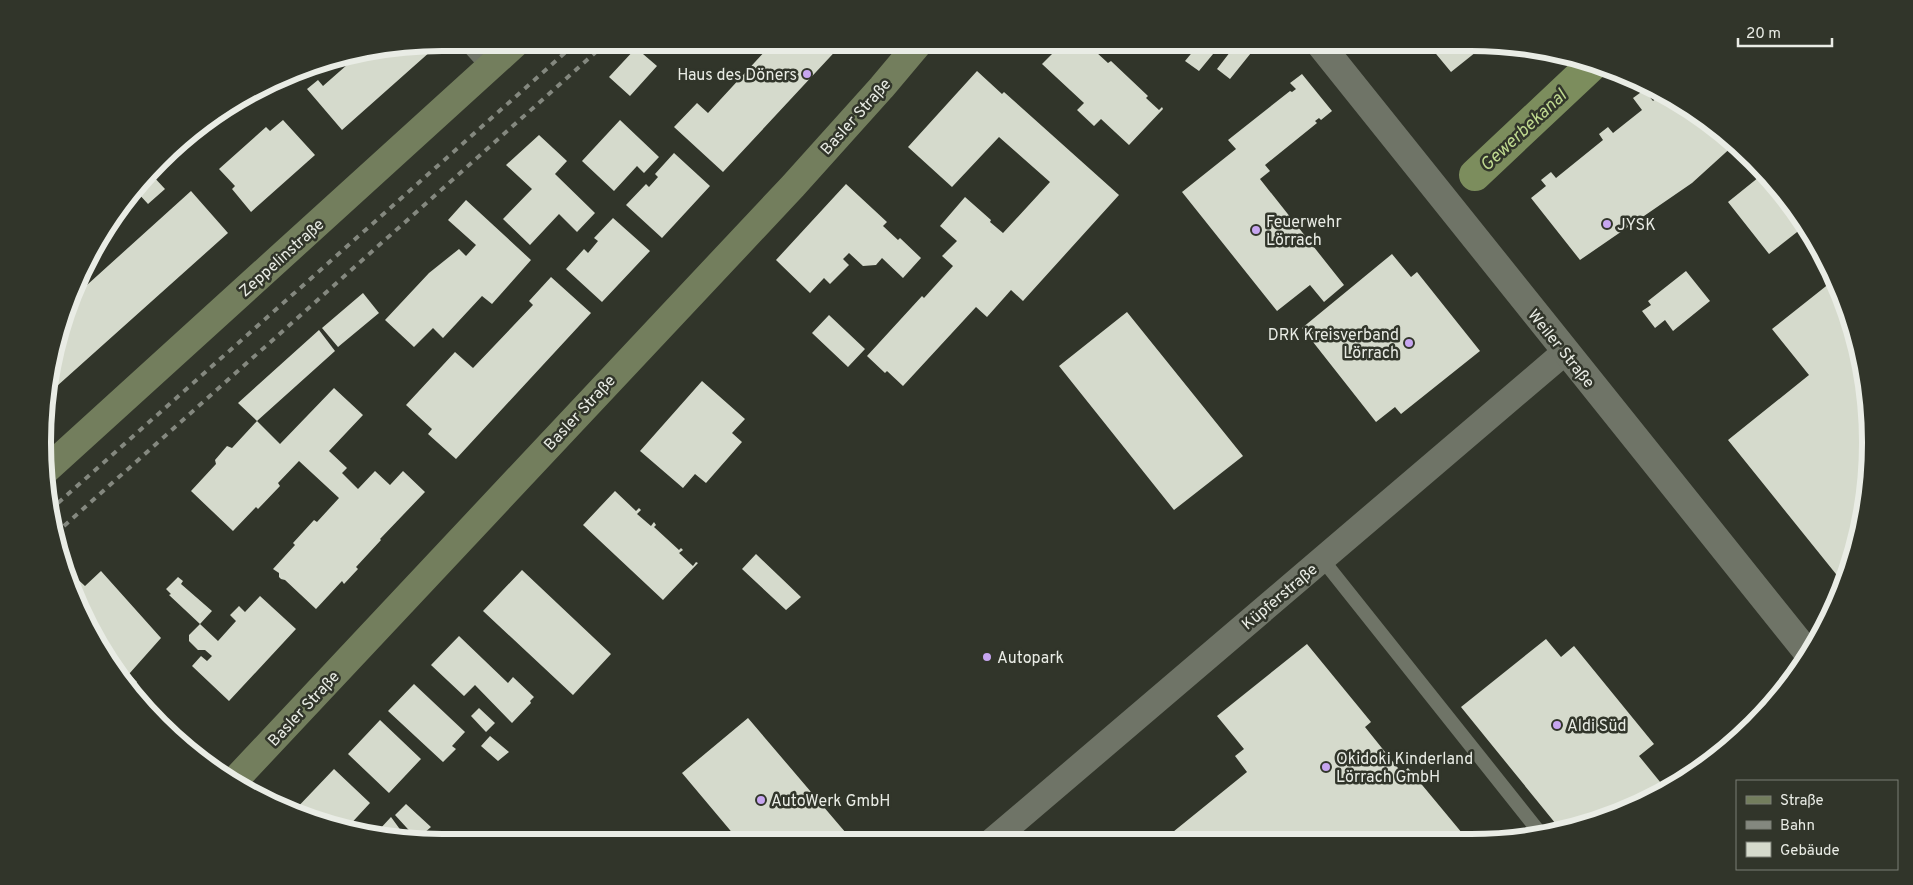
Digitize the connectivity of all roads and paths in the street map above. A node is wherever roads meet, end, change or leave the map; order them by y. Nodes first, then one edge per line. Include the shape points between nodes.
1 (482, 51) edge
2 (507, 51) edge
3 (912, 51) edge
4 (1326, 51) edge
5 (493, 64) junction
6 (1565, 352) junction
7 (52, 465) edge
8 (1322, 560) junction
9 (1803, 648) edge
10 (239, 776) edge
11 (1536, 828) edge
12 (1000, 834) edge

1 - 5 street
2 - 5 main road, Zeppelinstraße
3 - 10 main road, Basler Straße via 792,186
4 - 6 street, Weiler Straße
5 - 7 main road, Zeppelinstraße
6 - 8 street, Küpferstraße
6 - 9 street, Weiler Straße
8 - 11 lane
8 - 12 street, Küpferstraße

